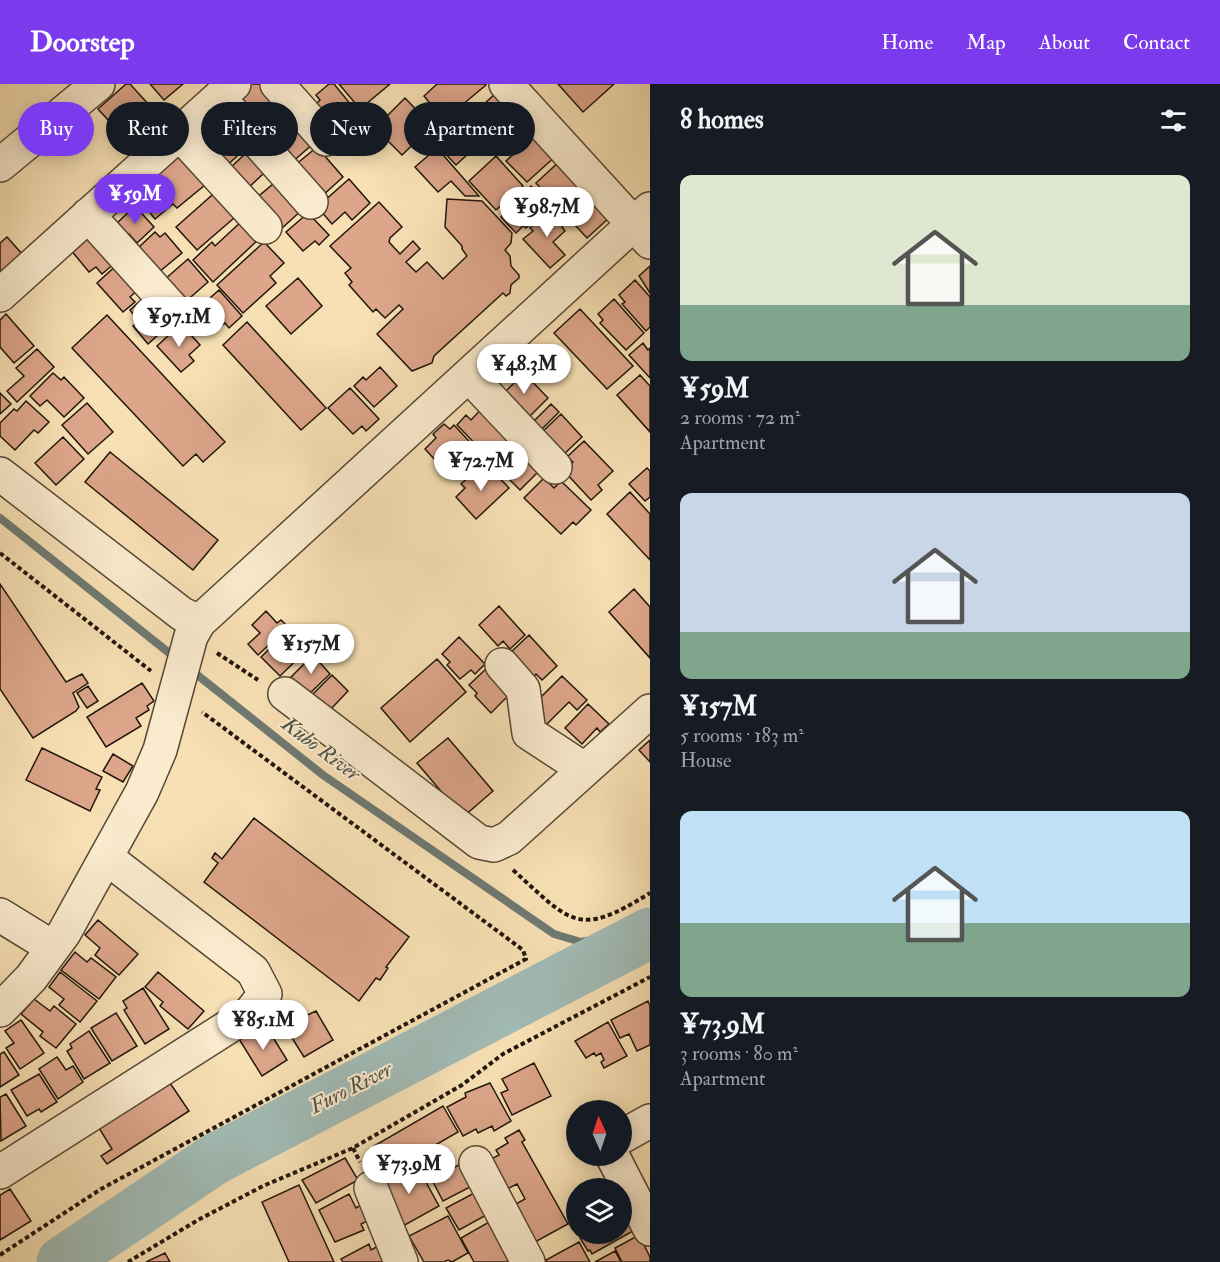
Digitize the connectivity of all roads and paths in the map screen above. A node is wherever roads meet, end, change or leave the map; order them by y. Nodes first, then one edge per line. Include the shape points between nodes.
1 (98, 84) edge
2 (277, 84) edge
3 (506, 84) edge
4 (227, 91) edge
5 (310, 121) edge
6 (189, 124) edge
7 (189, 144) edge
8 (153, 156) edge
9 (0, 165) edge
10 (311, 202) dead end
11 (88, 215) junction
12 (644, 225) edge
13 (265, 227) dead end
14 (0, 295) edge
15 (178, 315) dead end
16 (469, 376) junction
17 (555, 467) dead end
18 (0, 474) edge
19 (0, 554) edge
20 (201, 636) junction
21 (502, 665) dead end
22 (168, 677) junction
23 (285, 694) joint
24 (201, 711) dead end
25 (650, 711) edge
26 (584, 769) junction
27 (494, 845) junction
28 (107, 858) junction
29 (650, 893) edge
30 (0, 915) edge
31 (52, 947) junction
32 (650, 977) edge
33 (0, 1010) edge
34 (650, 1121) edge
35 (632, 1131) edge
36 (476, 1163) dead end
37 (618, 1166) edge
38 (0, 1173) edge
39 (371, 1188) dead end
40 (650, 1229) edge
41 (0, 1256) edge
42 (128, 1262) edge
43 (401, 1262) edge
44 (528, 1262) edge

1 - 9 street
2 - 5 street
3 - 12 street
4 - 6 street
4 - 10 street
7 - 13 street
8 - 11 street
11 - 14 street
11 - 15 street
12 - 16 street
16 - 17 street
16 - 20 street
18 - 20 street via 182,614
19 - 22 path
20 - 22 street
20 - 23 path via 275,692
21 - 26 street via 523,689 529,733
22 - 28 street via 160,750
23 - 27 street via 479,842
24 - 41 path via 523,950 526,959 101,1190
25 - 26 street
26 - 27 street via 509,838
27 - 29 path via 505,862 544,898 578,920 598,920 619,913
28 - 31 street
28 - 38 street via 253,971 265,994 250,1013
30 - 31 street
31 - 33 street via 31,978
32 - 42 path via 503,1054 462,1085 353,1148 263,1186
34 - 35 street
36 - 44 street
37 - 40 street
39 - 43 street

